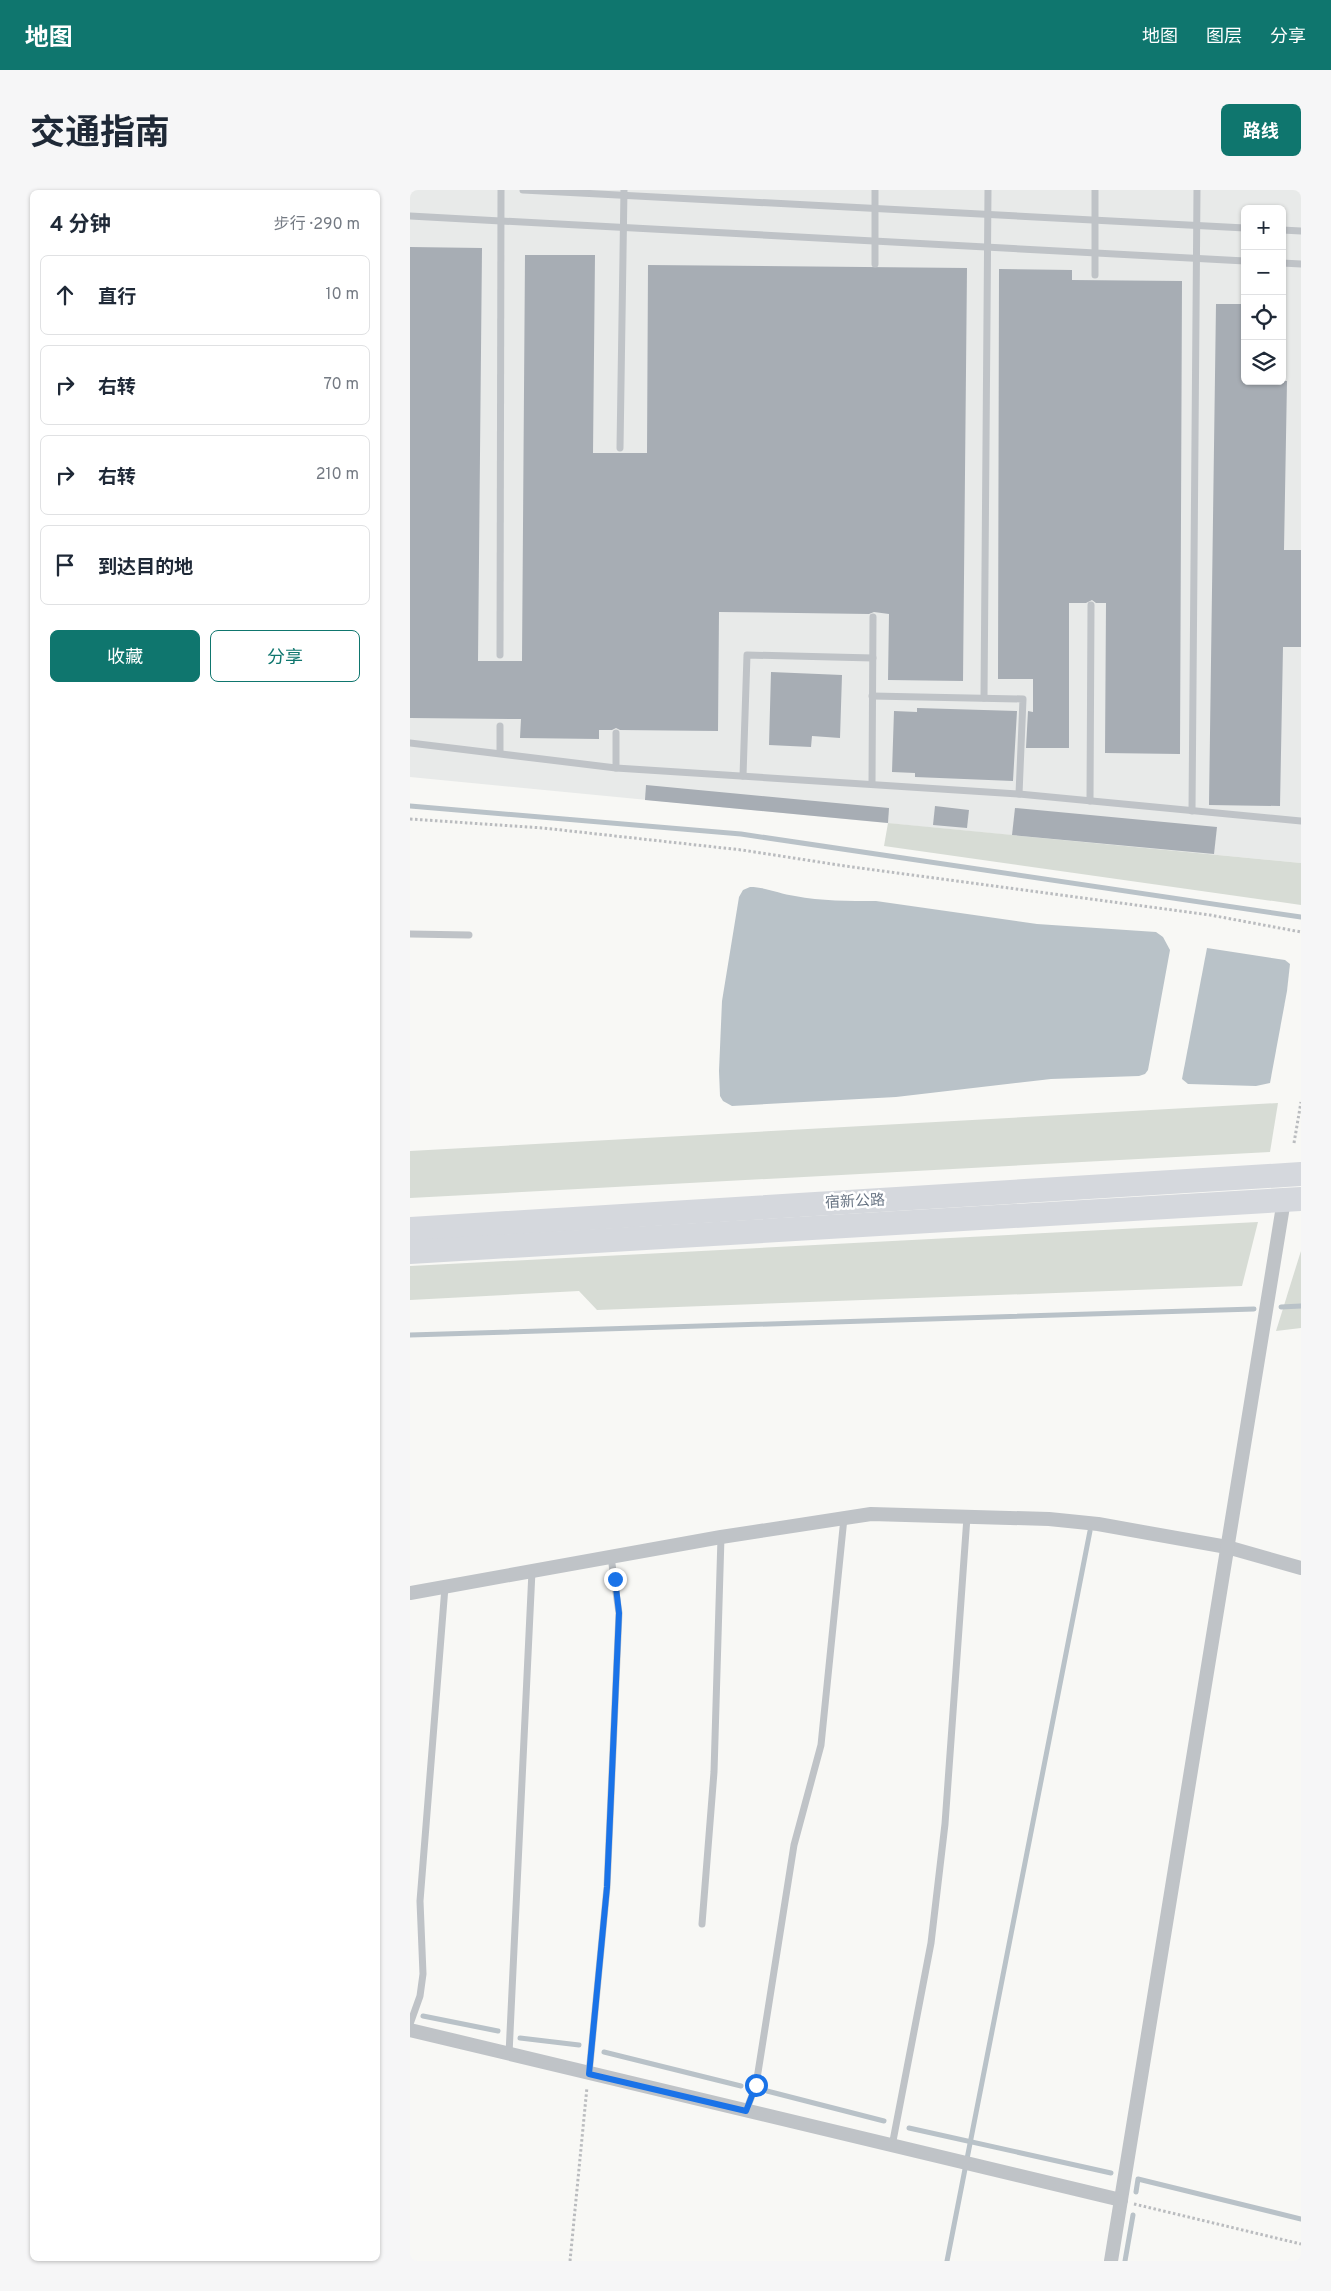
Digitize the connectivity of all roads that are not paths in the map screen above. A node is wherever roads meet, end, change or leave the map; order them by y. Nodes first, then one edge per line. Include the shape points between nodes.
1 (501, 190) edge
2 (523, 190) edge
3 (875, 190) edge
4 (988, 190) edge
5 (1095, 190) edge
6 (1197, 190) edge
7 (624, 193) edge
8 (875, 209) junction
9 (988, 215) junction
10 (410, 216) edge
11 (1095, 220) junction
12 (501, 221) junction
13 (1197, 226) junction
14 (624, 227) junction
15 (1241, 228) edge
16 (1286, 230) edge
17 (1301, 231) edge
18 (875, 241) junction
19 (988, 248) junction
20 (1095, 253) junction
21 (1197, 259) junction
22 (1241, 261) edge
23 (1286, 263) edge
24 (875, 264) dead end
25 (1301, 264) edge
26 (1095, 275) dead end
27 (620, 448) dead end
28 (1091, 605) dead end
29 (873, 617) dead end
30 (500, 655) dead end
31 (872, 658) junction
32 (872, 696) junction
33 (984, 698) junction
34 (500, 726) dead end
35 (616, 733) dead end
36 (410, 743) edge
37 (500, 752) junction
38 (616, 768) junction
39 (743, 776) junction
40 (872, 784) junction
41 (1020, 794) junction
42 (1090, 801) junction
43 (1192, 811) junction
44 (1301, 821) edge
45 (410, 934) edge
46 (468, 936) dead end
47 (1301, 1174) edge
48 (1293, 1199) edge
49 (410, 1228) edge
50 (410, 1252) edge
51 (967, 1517) junction
52 (844, 1518) junction
53 (721, 1537) junction
54 (1227, 1548) junction
55 (611, 1557) junction
56 (1301, 1568) edge
57 (532, 1571) junction
58 (445, 1587) junction
59 (410, 1593) edge
60 (702, 1924) dead end
61 (410, 2024) edge
62 (410, 2030) edge
63 (510, 2054) junction
64 (589, 2074) junction
65 (746, 2111) junction
66 (892, 2146) junction
67 (1121, 2200) junction
68 (1112, 2261) edge

1 - 12 lane
2 - 7 lane
3 - 8 lane
4 - 9 lane
5 - 11 lane
6 - 13 lane
7 - 8 lane
7 - 14 lane
8 - 9 lane
8 - 18 lane
9 - 11 lane
9 - 19 lane
10 - 12 lane
11 - 13 lane
11 - 20 lane
12 - 14 lane
12 - 30 lane
13 - 15 lane
13 - 21 lane
14 - 18 lane
14 - 27 lane
16 - 17 lane
18 - 19 lane
18 - 24 lane
19 - 20 lane
19 - 33 lane
20 - 21 lane
20 - 26 lane
21 - 22 lane
21 - 43 lane
23 - 25 lane
28 - 42 lane
29 - 31 lane
31 - 32 lane
31 - 39 lane via 747,655
32 - 33 lane
32 - 40 lane
33 - 41 lane via 1023,699
34 - 37 lane
35 - 38 lane
36 - 37 lane
37 - 38 lane
38 - 39 lane
39 - 40 lane
40 - 41 lane
41 - 42 lane
42 - 43 lane
43 - 44 lane
45 - 46 lane
47 - 49 highway, 宿新公路
48 - 50 highway, 宿新公路
48 - 54 street
51 - 52 street via 871,1514
51 - 54 street via 1098,1524
51 - 66 lane via 945,1824 932,1942
52 - 53 street
52 - 65 lane via 821,1745 794,1845 756,2085
53 - 55 street
53 - 60 lane via 714,1772
54 - 56 street
54 - 67 street
55 - 57 street
55 - 64 lane via 619,1623 607,1887
57 - 58 street
57 - 63 lane
58 - 59 street
58 - 61 lane via 420,1902 423,1974 420,1996
62 - 63 street
63 - 64 street
64 - 65 street
65 - 66 street
66 - 67 street
67 - 68 street

